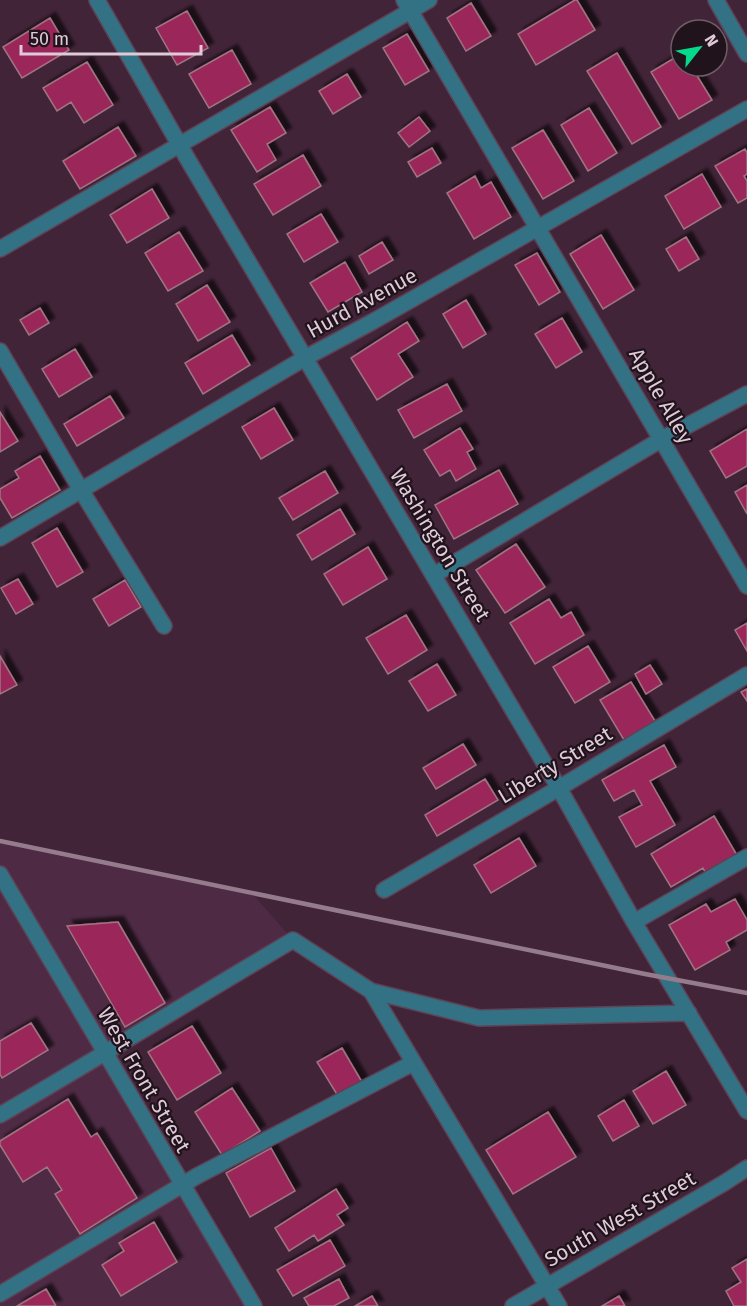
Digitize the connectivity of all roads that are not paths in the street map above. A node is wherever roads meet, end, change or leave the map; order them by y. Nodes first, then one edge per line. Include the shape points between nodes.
1 (97, 0) edge
2 (429, 0) edge
3 (716, 0) edge
4 (407, 5) edge
5 (747, 54) edge
6 (747, 109) edge
7 (180, 145) junction
8 (538, 228) junction
9 (0, 249) edge
10 (0, 351) edge
11 (305, 358) junction
12 (747, 394) edge
13 (662, 439) junction
14 (81, 490) junction
15 (0, 538) edge
16 (434, 575) junction
17 (747, 586) edge
18 (164, 626) dead end
19 (747, 675) edge
20 (559, 788) junction
21 (747, 857) edge
22 (0, 874) edge
23 (384, 890) dead end
24 (634, 922) junction
25 (370, 991) junction
26 (688, 1013) junction
27 (106, 1053) junction
28 (413, 1063) junction
29 (747, 1111) edge
30 (0, 1115) edge
31 (747, 1168) edge
32 (181, 1185) junction
33 (547, 1286) junction
34 (0, 1294) edge
35 (254, 1306) edge
36 (513, 1306) edge
37 (559, 1306) edge

1 - 7 street, Washington Street
2 - 4 street
3 - 5 street
4 - 7 street
4 - 8 street, Apple Alley
6 - 8 street, Hurd Avenue
7 - 9 street
7 - 11 street, Washington Street
8 - 11 street, Hurd Avenue
8 - 13 street, Apple Alley
10 - 14 street
11 - 14 street, Hurd Avenue
11 - 16 street, Washington Street
12 - 13 street
13 - 16 street
13 - 17 street, Apple Alley
14 - 15 street, Hurd Avenue
14 - 18 street
16 - 20 street, Washington Street
19 - 20 street, Liberty Street
20 - 23 street, Liberty Street
20 - 24 street, Washington Street
21 - 24 street
22 - 27 street, West Front Street
24 - 26 street, Washington Street
25 - 26 street via 479,1018
25 - 27 street via 293,940
25 - 28 street
26 - 29 street, Washington Street
27 - 30 street
27 - 32 street, West Front Street
28 - 32 street
28 - 33 street
31 - 33 street, South West Street
32 - 34 street
32 - 35 street, West Front Street
33 - 36 street, South West Street
33 - 37 street

